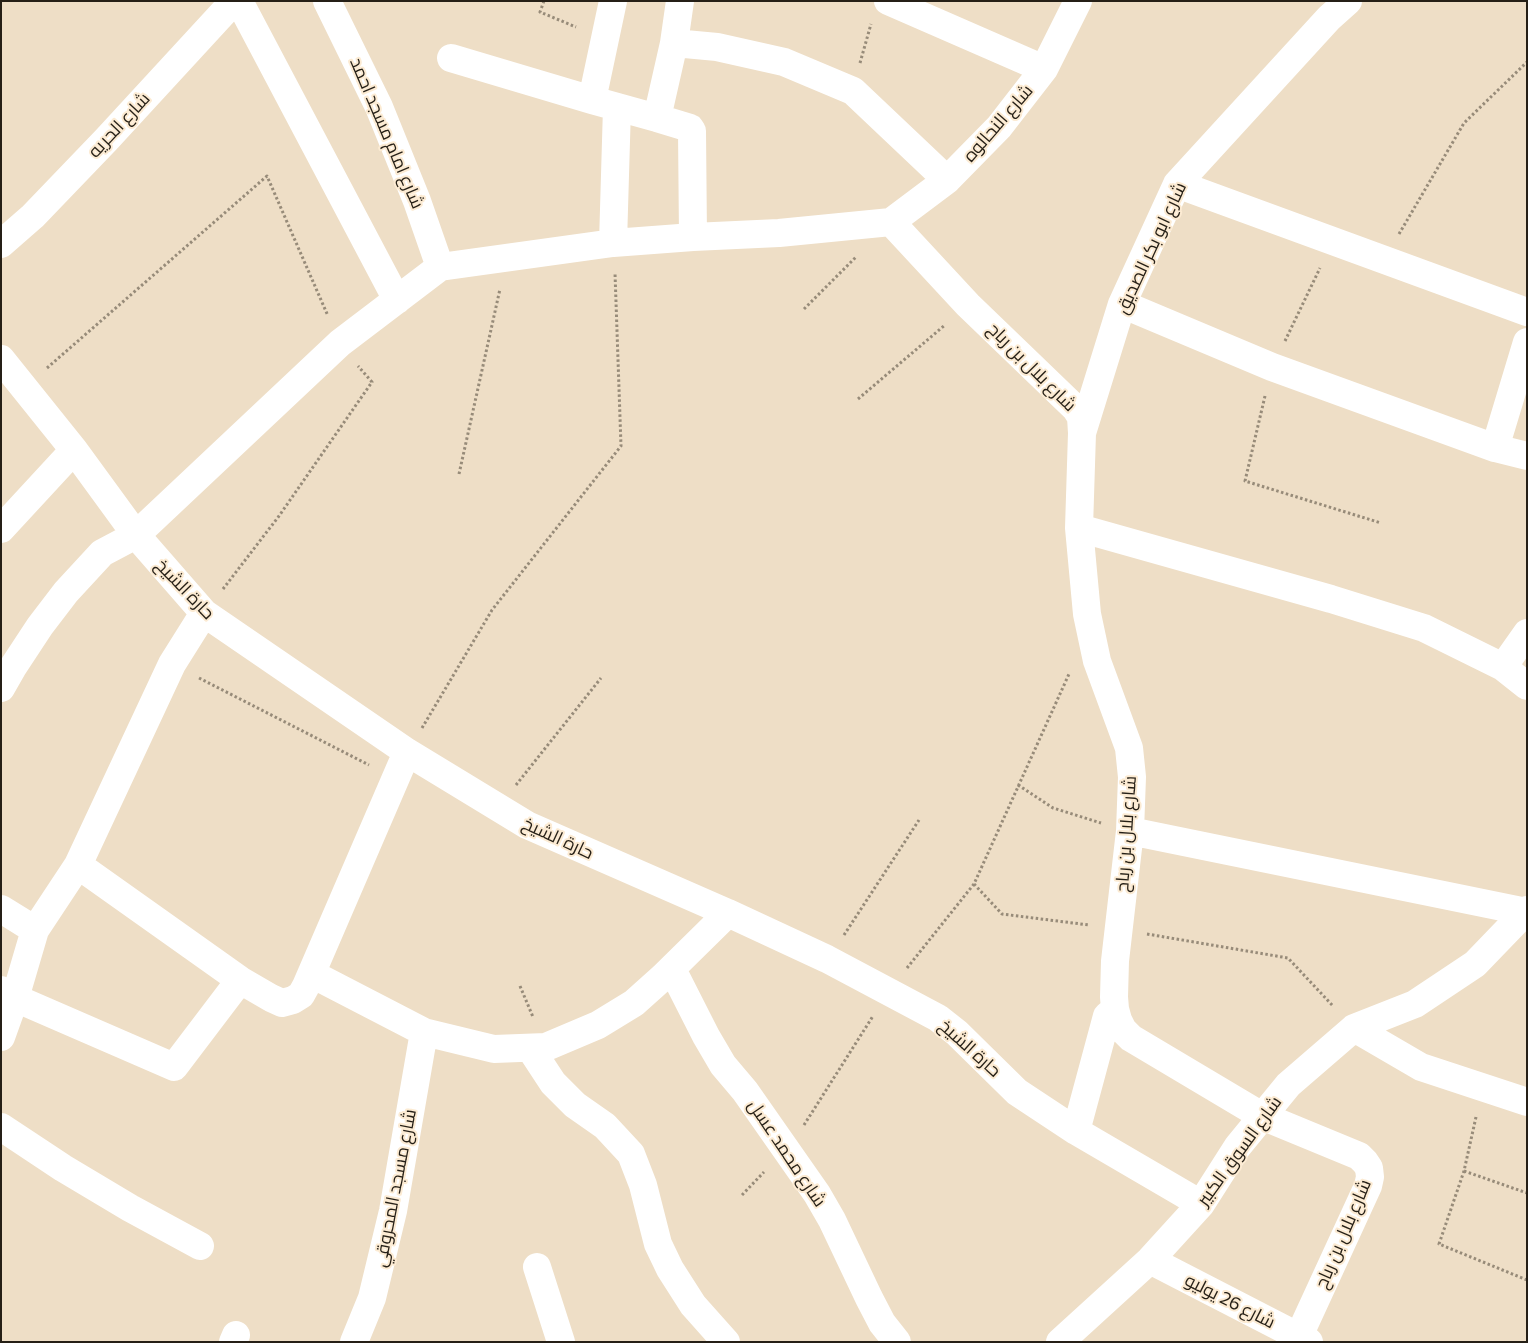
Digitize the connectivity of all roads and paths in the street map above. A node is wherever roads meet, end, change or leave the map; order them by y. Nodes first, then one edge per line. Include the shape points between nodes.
1 (234, 1) edge
2 (239, 1) edge
3 (328, 1) edge
4 (544, 1) edge
5 (613, 1) edge
6 (680, 1) edge
7 (1078, 1) edge
8 (1348, 1) edge
9 (880, 10) edge
10 (605, 38) junction
11 (674, 43) junction
12 (451, 58) dead end
13 (1527, 62) edge
14 (1044, 69) junction
15 (853, 91) junction
16 (605, 104) junction
17 (657, 118) junction
18 (947, 180) junction
19 (1177, 184) junction
20 (891, 222) junction
21 (1399, 234) dead end
22 (693, 237) junction
23 (1333, 241) junction
24 (613, 243) junction
25 (1, 244) edge
26 (507, 258) junction
27 (440, 267) junction
28 (397, 300) junction
29 (1122, 304) junction
30 (968, 305) junction
31 (804, 309) dead end
32 (1527, 312) edge
33 (1527, 342) edge
34 (340, 343) junction
35 (1, 359) edge
36 (1272, 367) junction
37 (24, 388) junction
38 (858, 399) dead end
39 (1082, 433) junction
40 (1495, 448) junction
41 (74, 450) junction
42 (1527, 456) edge
43 (459, 474) dead end
44 (1381, 523) dead end
45 (1079, 528) junction
46 (1, 529) edge
47 (136, 535) junction
48 (204, 614) junction
49 (1527, 633) edge
50 (1097, 661) junction
51 (172, 664) junction
52 (1503, 667) junction
53 (601, 678) dead end
54 (1527, 686) edge
55 (1, 688) edge
56 (407, 752) junction
57 (396, 779) junction
58 (1018, 785) junction
59 (497, 808) junction
60 (919, 820) dead end
61 (1130, 832) junction
62 (78, 865) junction
63 (974, 884) junction
64 (1, 909) edge
65 (1526, 911) edge
66 (728, 913) junction
67 (1118, 928) junction
68 (35, 930) junction
69 (827, 959) junction
70 (672, 969) junction
71 (312, 974) junction
72 (240, 980) junction
73 (889, 991) junction
74 (8, 994) edge
75 (1115, 1009) junction
76 (1354, 1028) junction
77 (424, 1032) junction
78 (1, 1037) edge
79 (530, 1048) junction
80 (1483, 1088) junction
81 (1527, 1102) edge
82 (1262, 1116) junction
83 (1, 1127) edge
84 (1076, 1131) junction
85 (785, 1149) junction
86 (1464, 1172) junction
87 (1527, 1193) edge
88 (1201, 1204) junction
89 (200, 1246) dead end
90 (1150, 1260) junction
91 (537, 1267) dead end
92 (1527, 1280) edge
93 (1304, 1339) edge
94 (354, 1342) edge
95 (561, 1342) edge
96 (726, 1342) edge
97 (896, 1342) edge
98 (1060, 1342) edge

1 - 25 street, شارع الحريه via 106,140 33,216
2 - 28 street
3 - 27 street, شارع امام مسجد احمد via 379,106
4 - 10 path via 540,12
5 - 10 street
6 - 11 street
7 - 14 street, شارع النحالوه
8 - 19 street, شارع ابو بكر الصديق
9 - 14 street
9 - 15 path
10 - 16 street
11 - 15 street via 717,47 784,62
11 - 17 street
12 - 16 street
13 - 21 path via 1464,123
14 - 18 street, شارع النحالوه via 999,127
15 - 18 street
16 - 17 street
16 - 24 street
17 - 22 street via 692,131
18 - 20 street, شارع النحالوه
19 - 23 street
19 - 29 street, شارع ابو بكر الصديق
20 - 22 street via 780,233
20 - 30 street, شارع بلال بن رباح
20 - 31 path
22 - 24 street
23 - 32 street
23 - 36 path
24 - 26 street
24 - 56 path via 621,446 492,610
26 - 27 street
26 - 43 path
27 - 28 street
28 - 34 street
29 - 36 street
29 - 39 street, شارع ابو بكر الصديق
30 - 38 path
30 - 39 street, شارع بلال بن رباح via 1076,408 1081,417
33 - 40 street
34 - 37 path via 267,176
34 - 47 street
34 - 48 path via 372,382 279,516
35 - 37 street, حارة الشيخ
36 - 40 street
36 - 44 path via 1245,481
37 - 41 street, حارة الشيخ
39 - 45 street, شارع بلال بن رباح
40 - 42 street
41 - 46 street
41 - 47 street, حارة الشيخ
45 - 50 street, شارع بلال بن رباح via 1087,614
45 - 52 street via 1424,628
47 - 48 street, حارة الشيخ
47 - 55 street via 102,553 66,592 34,634
48 - 51 street
48 - 56 street, حارة الشيخ
49 - 52 street
50 - 58 path via 1073,666
50 - 61 street, شارع بلال بن رباح via 1129,748 1132,777
51 - 57 path
51 - 62 street
52 - 54 street
53 - 59 path
56 - 57 street
56 - 59 street, حارة الشيخ
57 - 71 street
58 - 61 path via 1052,808
58 - 63 path
59 - 66 street, حارة الشيخ via 527,825
60 - 69 path
61 - 65 street
61 - 67 street, شارع بلال بن رباح
62 - 68 street
62 - 72 street
63 - 67 path via 1002,914
63 - 73 path
64 - 68 street
65 - 76 street, شارع السوق الكبير via 1476,964 1415,1004
66 - 69 street, حارة الشيخ
66 - 70 street
67 - 75 street, شارع بلال بن رباح
67 - 76 path via 1288,958
68 - 74 street
69 - 73 street, حارة الشيخ
70 - 79 street via 634,1002 598,1026 546,1047
70 - 85 street, شارع محمد عسل via 723,1064
71 - 72 street via 301,995 282,1003
71 - 77 street
72 - 74 street via 174,1067
73 - 84 street, حارة الشيخ via 938,1018 1017,1092
73 - 85 path via 808,1119
74 - 78 street
75 - 82 street, شارع بلال بن رباح via 1123,1030 1131,1038
75 - 84 street via 1107,1016
76 - 80 street via 1421,1067
76 - 82 street, شارع السوق الكبير via 1288,1085
77 - 79 street via 494,1049
77 - 94 street, شارع مسجد المحروقي via 393,1211 372,1298
79 - 96 street via 553,1083 575,1105 605,1126 631,1154 666,1261 693,1306
80 - 81 street
80 - 86 path
82 - 88 street, شارع السوق الكبير via 1238,1146
82 - 93 street, شارع بلال بن رباح via 1360,1156 1369,1168 1368,1186
83 - 89 street via 63,1168
84 - 88 street, حارة الشيخ
85 - 97 street, شارع محمد عسل via 832,1220 882,1323
86 - 87 path
86 - 92 path via 1439,1244
88 - 90 street, شارع السوق الكبير
90 - 93 street, شارع 26 يوليو
90 - 98 street, شارع السوق الكبير
91 - 95 street

